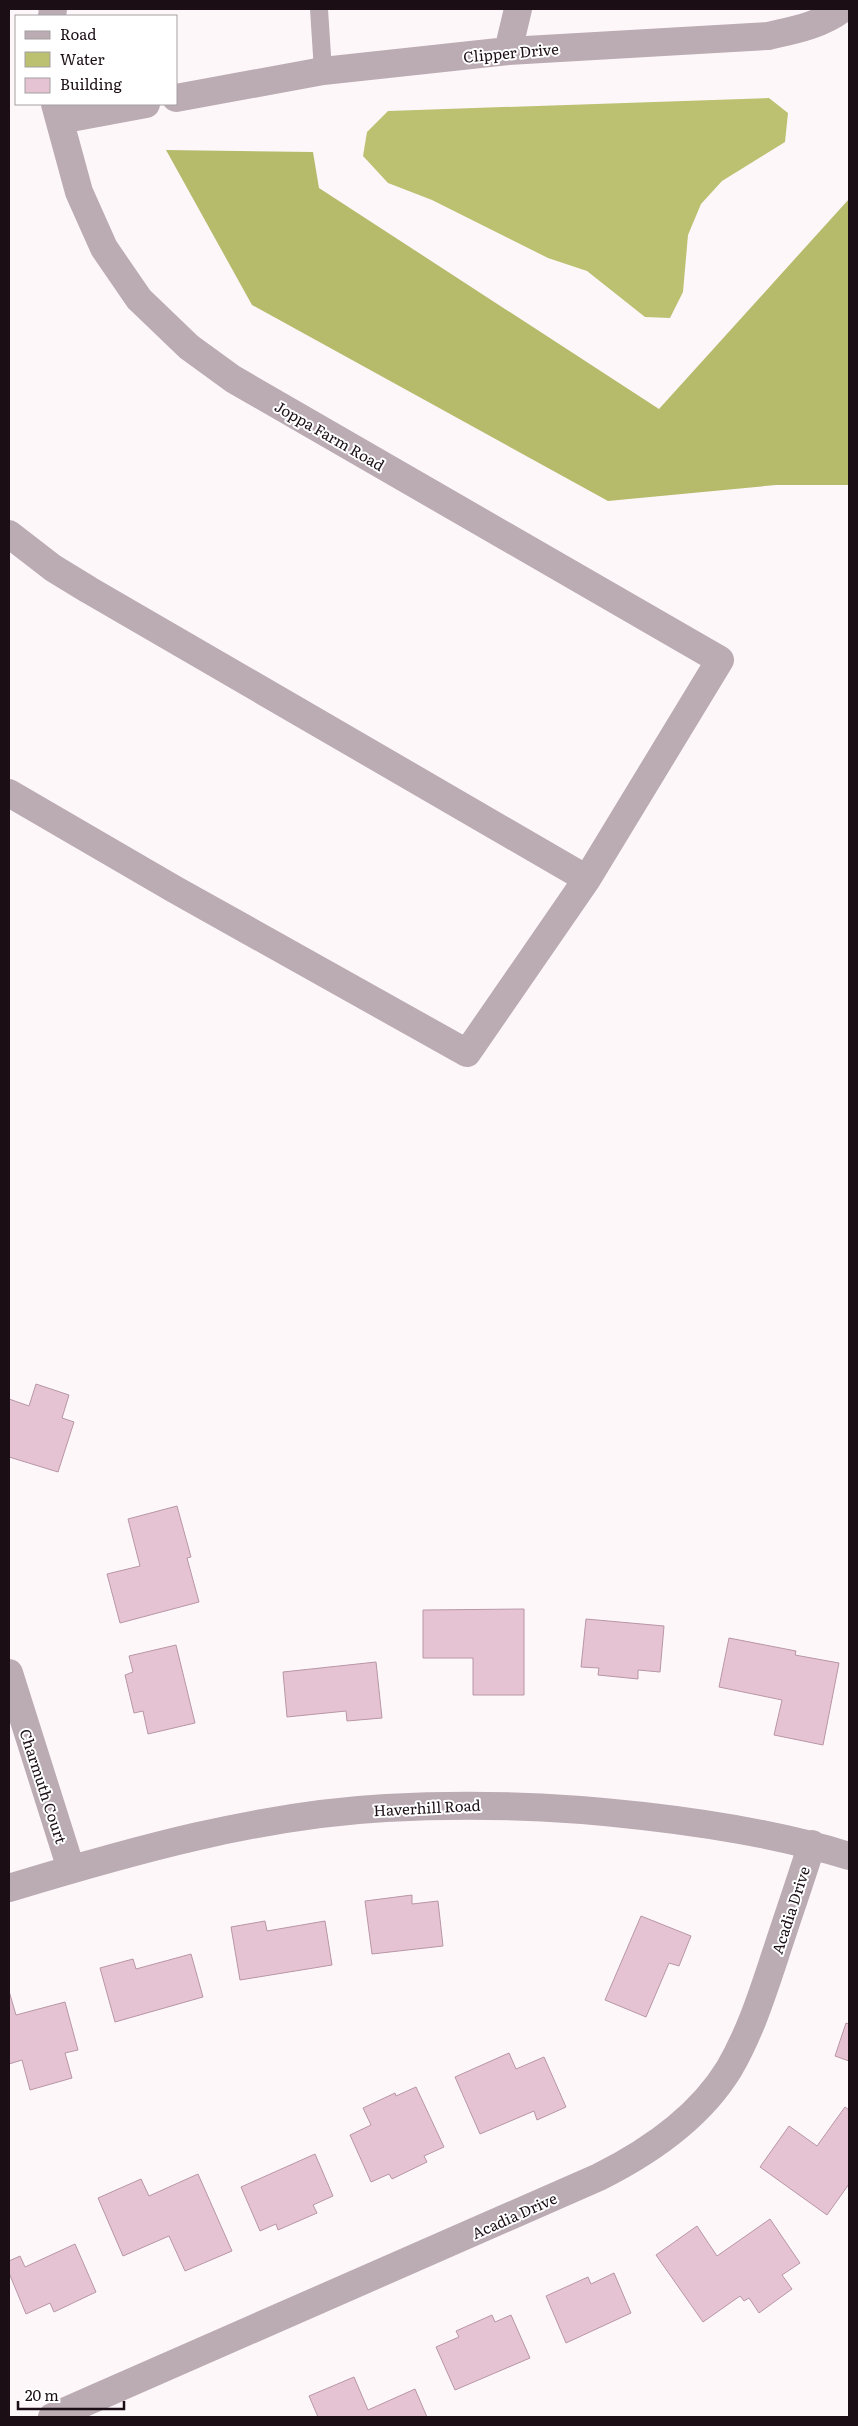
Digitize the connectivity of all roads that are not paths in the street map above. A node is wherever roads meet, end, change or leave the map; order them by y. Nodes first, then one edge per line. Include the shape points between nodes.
1 (319, 9) edge
2 (518, 9) edge
3 (842, 9) edge
4 (508, 51) junction
5 (323, 71) junction
6 (178, 98) edge
7 (135, 105) edge
8 (57, 112) edge
9 (9, 534) edge
10 (9, 793) edge
11 (587, 879) junction
12 (9, 1673) edge
13 (812, 1844) junction
14 (849, 1856) edge
15 (71, 1869) junction
16 (9, 1888) edge
17 (52, 2417) edge

1 - 5 lane
2 - 4 street
3 - 4 street, Clipper Drive via 802,28 768,36
4 - 5 street, Clipper Drive
5 - 6 street, Clipper Drive
7 - 8 street
8 - 11 street, Joppa Farm Road via 78,192 104,248 139,299 188,347 233,379 720,660
9 - 11 street via 89,590
10 - 11 street via 467,1053
12 - 15 street, Charmuth Court
13 - 14 street, Haverhill Road
13 - 15 street, Haverhill Road via 728,1827 571,1808 496,1804 384,1808 315,1815 186,1839
13 - 17 street, Acadia Drive via 752,2023 728,2070 703,2102 673,2132 636,2159 599,2177
15 - 16 street, Haverhill Road

